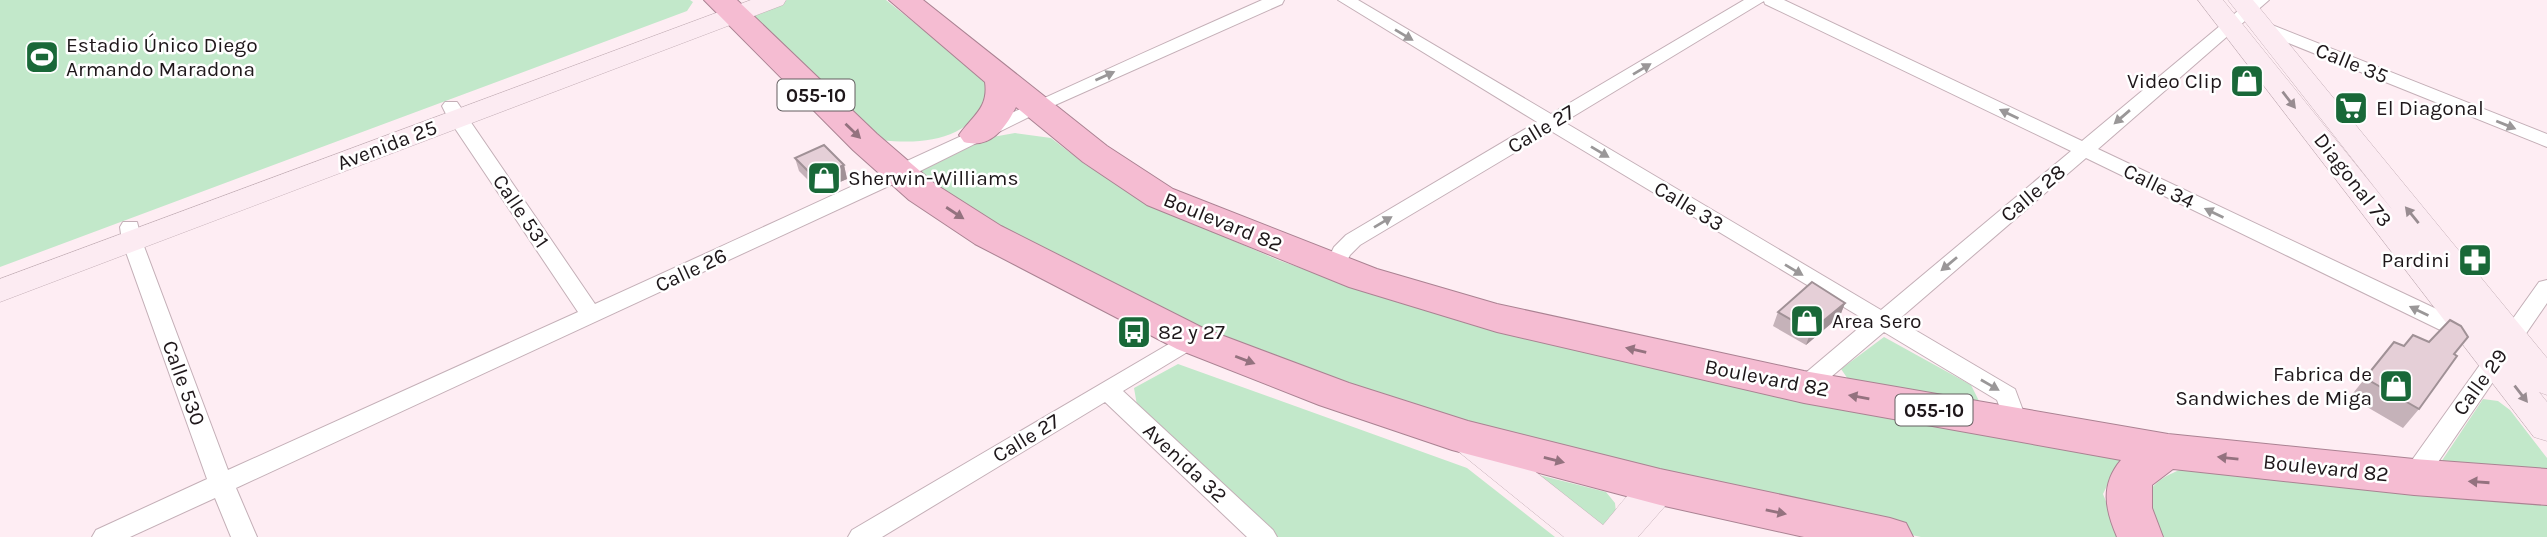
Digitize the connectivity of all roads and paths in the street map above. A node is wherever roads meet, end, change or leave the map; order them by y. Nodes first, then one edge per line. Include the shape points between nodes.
1 (774, 0) edge
2 (904, 0) edge
3 (1276, 0) edge
4 (1346, 0) edge
5 (1756, 0) edge
6 (1771, 0) edge
7 (727, 5) edge
8 (2234, 10) edge
9 (1001, 80) junction
10 (1036, 107) junction
11 (454, 112) junction
12 (1551, 123) junction
13 (976, 135) junction
14 (2547, 141) edge
15 (2084, 150) junction
16 (899, 174) junction
17 (131, 234) junction
18 (1334, 267) junction
19 (0, 276) edge
20 (2547, 287) edge
21 (0, 292) edge
22 (592, 316) junction
23 (1881, 322) junction
24 (1191, 339) junction
25 (2496, 347) junction
26 (2543, 373) edge
27 (1804, 387) junction
28 (1107, 390) junction
29 (2016, 424) junction
30 (2547, 427) edge
31 (1467, 438) junction
32 (2168, 451) junction
33 (2414, 477) junction
34 (221, 483) junction
35 (1660, 487) junction
36 (2547, 487) edge
37 (105, 537) edge
38 (244, 537) edge
39 (862, 537) edge
40 (1264, 537) edge
41 (1591, 537) edge
42 (1615, 537) edge
43 (1890, 537) edge
44 (2140, 537) edge

1 - 7 main road, Avenida 25
2 - 9 highway, 055-10
10 -> 3 street, Calle 26
4 -> 12 street, Calle 33
12 -> 5 street, Calle 27
15 -> 6 street, Calle 34
7 - 11 main road, Avenida 25
7 -> 16 highway, 055-10
8 -> 14 street, Calle 35
8 -> 15 street, Calle 28
8 - 25 main road, Diagonal 73
9 - 10 highway, 055-10
9 - 13 highway via 999,109
10 - 13 street, Calle 26
10 - 18 highway, Boulevard 82 / 055-10 via 1160,197
11 - 17 main road, Avenida 25
11 - 22 street, Calle 531
18 -> 12 street, Calle 27 via 1353,240
12 -> 23 street, Calle 33
13 - 16 street, Calle 26
15 -> 23 street, Calle 28
25 -> 15 street, Calle 34
16 - 22 street, Calle 26
16 -> 24 highway, 055-10 via 988,235
17 - 19 main road, Avenida 25
17 - 21 main road, Avenida 25
17 - 34 street, Calle 530
27 -> 18 highway, Boulevard 82 / 055-10 via 1497,318
20 - 25 street, Calle 29
22 - 34 street, Calle 26
23 - 27 street, Calle 28
23 -> 29 street, Calle 33 via 2007,395
24 - 28 street, Calle 27
24 -> 31 highway, 055-10
25 - 26 main road, Diagonal 73
25 -> 30 main road, Diagonal 73
25 - 33 street, Calle 29
29 -> 27 highway, Boulevard 82 / 055-10
28 - 39 street, Calle 27
28 - 40 street, Avenida 32
29 - 32 highway, Boulevard 82 / 055-10
31 -> 35 highway, 055-10
31 - 41 main road
33 -> 32 highway, Boulevard 82 / 055-10
32 - 44 highway via 2147,460 2133,475 2127,494
36 -> 33 highway, Boulevard 82 / 055-10
34 - 37 street, Calle 26
34 - 38 street, Calle 530
35 - 42 main road
35 -> 43 highway, 055-10

